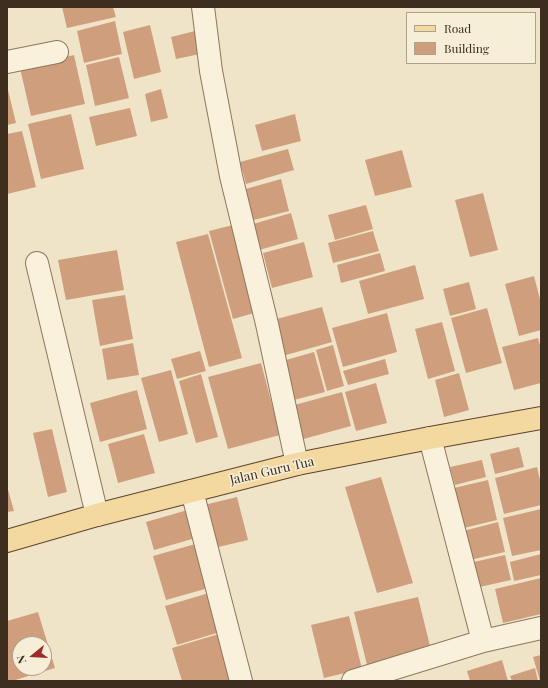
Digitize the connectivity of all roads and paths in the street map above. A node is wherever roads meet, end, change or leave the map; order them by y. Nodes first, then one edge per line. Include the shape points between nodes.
1 (203, 7) edge
2 (57, 52) dead end
3 (7, 62) edge
4 (37, 263) dead end
5 (541, 418) edge
6 (430, 438) junction
7 (297, 464) junction
8 (192, 491) junction
9 (98, 515) junction
10 (7, 541) edge
11 (541, 628) edge
12 (483, 641) junction
13 (241, 681) edge
14 (353, 681) edge

1 - 7 street via 211,71 231,176 267,324
2 - 3 street
4 - 9 street
5 - 6 main road, Jalan Guru Tua
6 - 7 main road, Jalan Guru Tua
6 - 12 street
7 - 8 main road, Jalan Guru Tua
8 - 9 main road, Jalan Guru Tua
8 - 13 street
9 - 10 main road, Jalan Guru Tua
11 - 12 street
12 - 14 street

